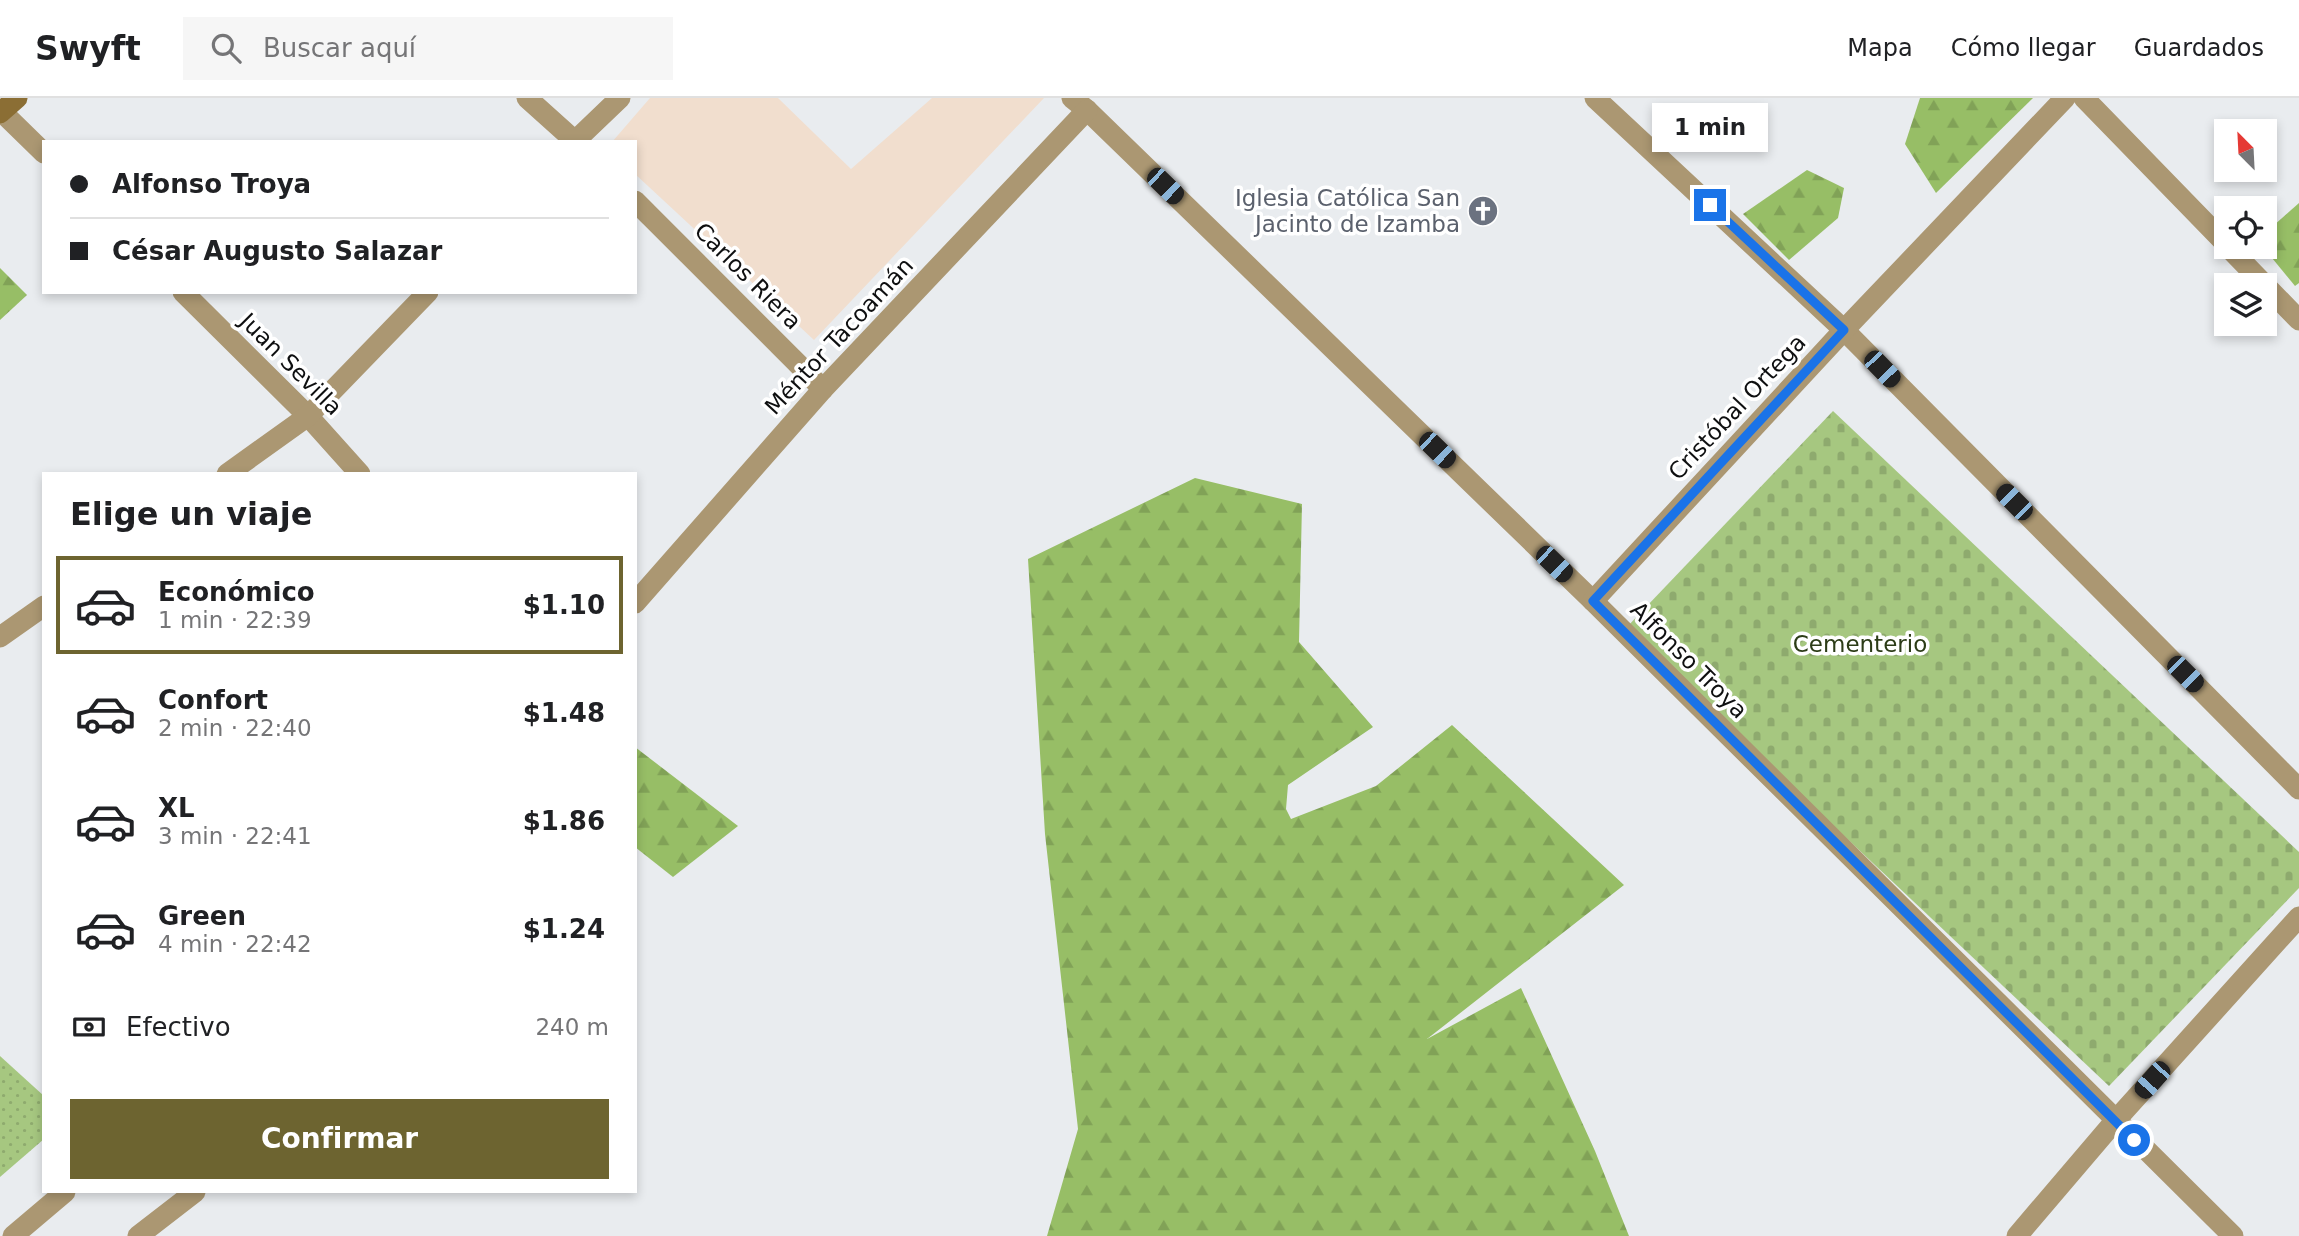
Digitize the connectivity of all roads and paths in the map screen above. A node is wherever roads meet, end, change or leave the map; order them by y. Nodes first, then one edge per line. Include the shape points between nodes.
1 (527, 98) edge
2 (620, 98) edge
3 (1595, 98) edge
4 (2065, 98) edge
5 (2084, 98) edge
6 (1079, 104) edge
7 (5, 108) edge
8 (574, 140) edge
9 (576, 140) edge
10 (42, 151) edge
11 (637, 203) edge
12 (2214, 233) edge
13 (2240, 259) edge
14 (185, 294) edge
15 (426, 294) edge
16 (2299, 320) edge
17 (1844, 330) junction
18 (823, 389) junction
19 (308, 416) junction
20 (230, 472) edge
21 (358, 472) edge
22 (637, 601) edge
23 (1593, 601) junction
24 (42, 607) edge
25 (0, 637) edge
26 (2299, 789) edge
27 (2299, 917) edge
28 (2115, 1121) junction
29 (64, 1193) edge
30 (194, 1193) edge
31 (13, 1236) edge
32 (138, 1236) edge
33 (2017, 1236) edge
34 (2233, 1236) edge

1 - 8 street
2 - 9 street
3 - 17 street
4 - 17 street, Cristóbal Ortega
5 - 12 street
6 - 18 street, Méntor Tacoamán
6 - 23 street, Alfonso Troya
7 - 10 street
11 - 18 street, Carlos Riera
13 - 16 street
14 - 19 street, Juan Sevilla
15 - 19 street
17 - 23 street, Cristóbal Ortega
17 - 26 street
18 - 22 street, Méntor Tacoamán
19 - 20 street
19 - 21 street, Juan Sevilla
23 - 28 street, Alfonso Troya
24 - 25 street
27 - 28 street
28 - 33 street
28 - 34 street, Alfonso Troya
29 - 31 street
30 - 32 street

